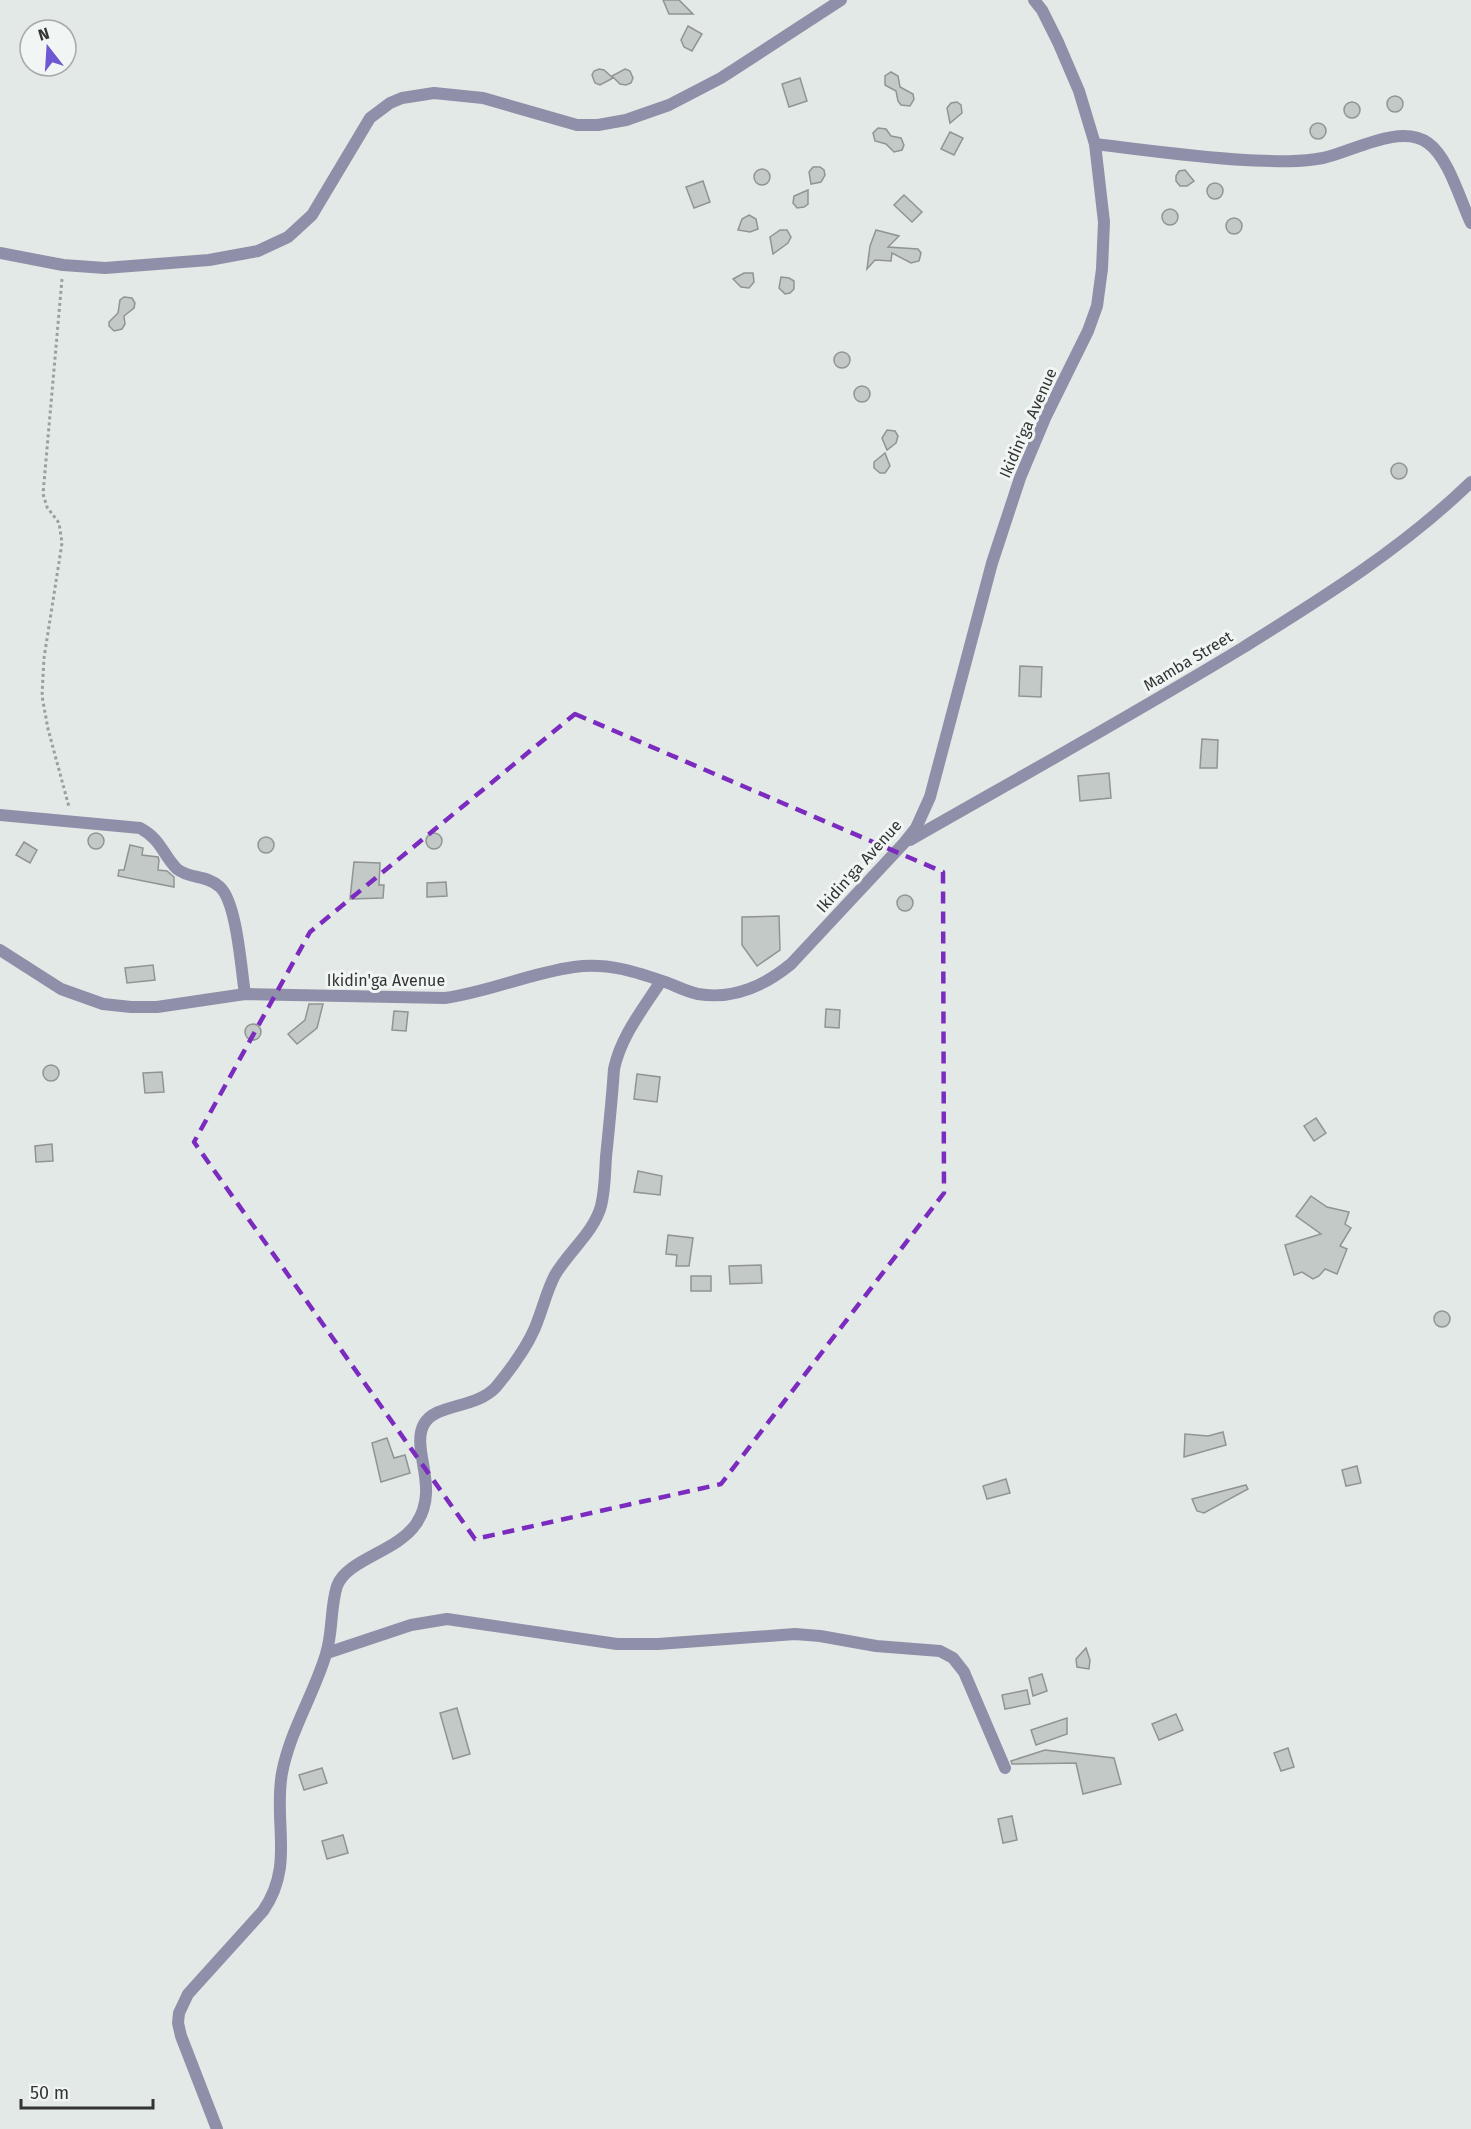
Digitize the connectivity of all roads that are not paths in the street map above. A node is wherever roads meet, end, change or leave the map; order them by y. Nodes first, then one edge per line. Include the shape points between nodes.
1 (841, 0) edge
2 (1034, 0) edge
3 (1095, 144) junction
4 (1471, 223) edge
5 (0, 253) edge
6 (1471, 482) edge
7 (0, 815) edge
8 (904, 843) junction
9 (0, 950) edge
10 (661, 981) junction
11 (245, 994) junction
12 (327, 1653) junction
13 (1005, 1768) dead end
14 (217, 2129) edge

1 - 5 street via 721,78 669,105 626,120 577,125 483,98 434,93 390,103 370,118 312,215 288,237 258,251 209,260 105,268
2 - 3 street, Ikidin'ga Avenue via 1079,91
3 - 4 street via 1221,158 1302,161 1408,136 1428,142 1440,156
3 - 8 street, Ikidin'ga Avenue via 1104,222 1096,306 1020,478 992,563 930,797 916,828
6 - 8 street, Mamba Street via 1444,509 1369,567 1163,696
7 - 11 street via 140,828 152,835 179,871 212,881 230,902
8 - 10 street, Ikidin'ga Avenue via 774,978 734,994 714,995 696,994
9 - 11 street, Ikidin'ga Avenue via 61,989 103,1004 157,1006
10 - 11 street, Ikidin'ga Avenue via 620,968 596,966 574,967 445,998
10 - 12 street via 617,1053 603,1196 597,1216 555,1276 528,1340 496,1386 477,1401 440,1411 424,1423 421,1438 427,1491 421,1517 394,1546 354,1566 341,1578
12 - 13 street via 411,1625 447,1619 617,1644 809,1635 940,1651 953,1658 964,1672
12 - 14 street via 290,1743 282,1775 278,1884 263,1911 188,1994 179,2013 181,2036

